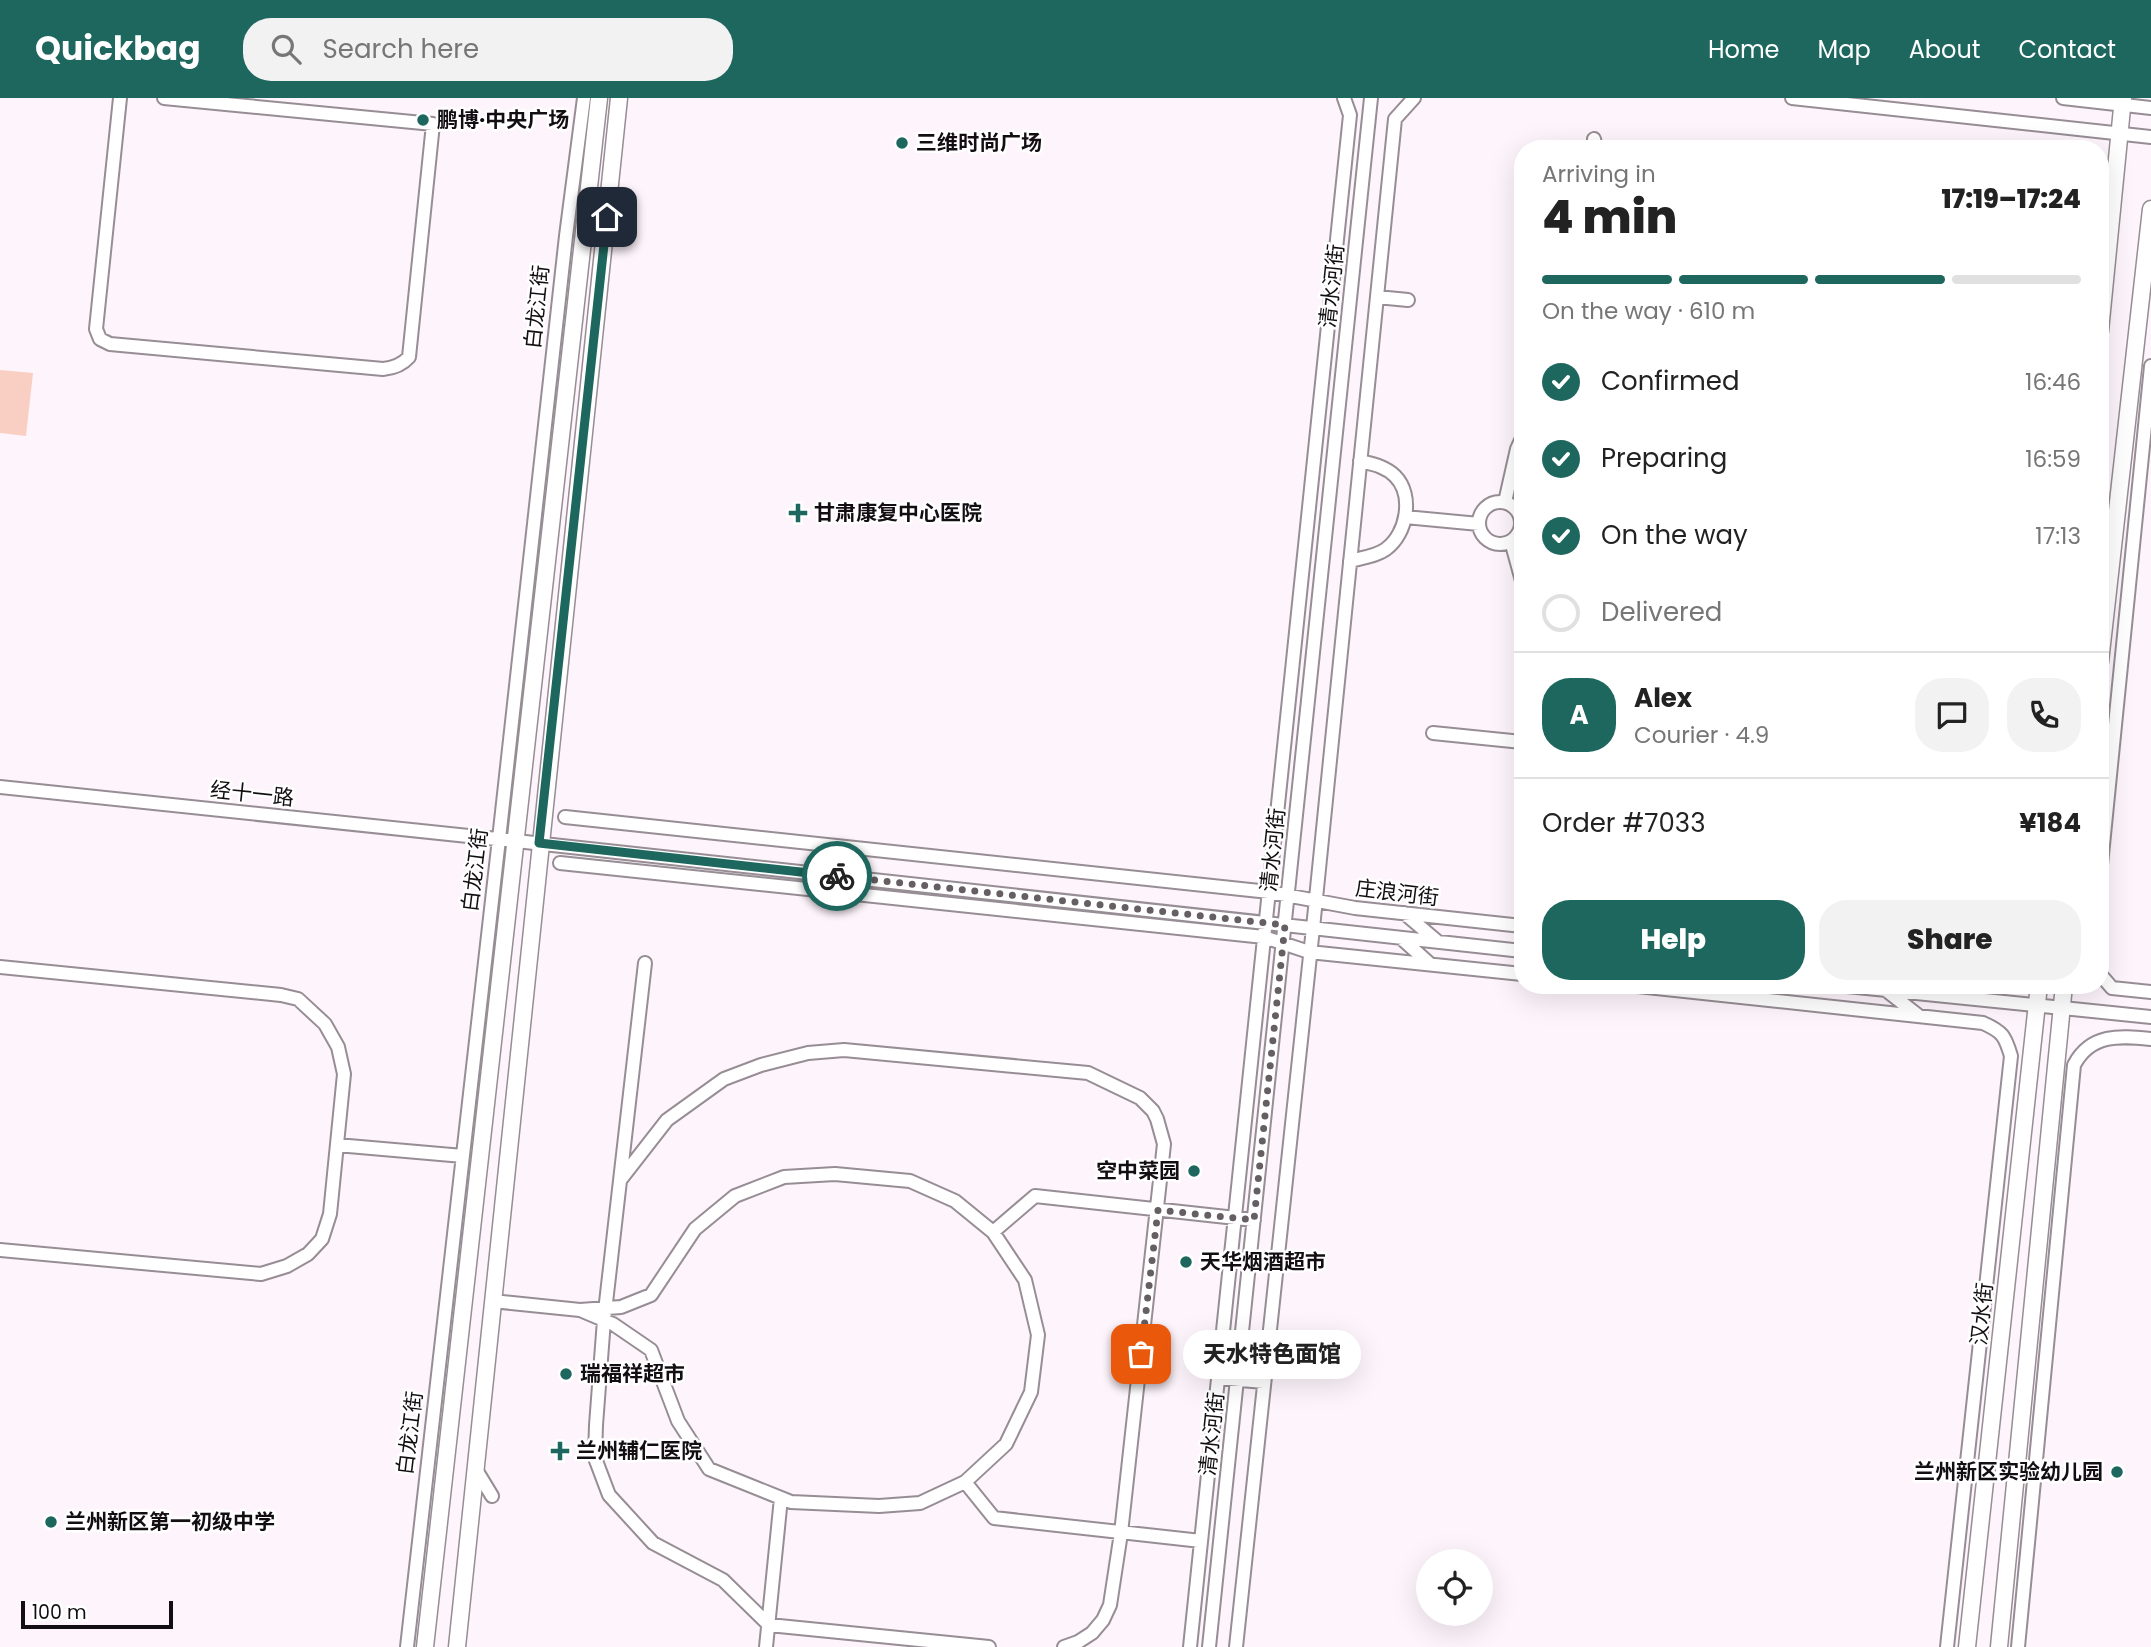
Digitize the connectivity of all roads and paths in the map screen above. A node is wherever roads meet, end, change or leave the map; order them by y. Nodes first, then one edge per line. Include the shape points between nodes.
1 (120, 98) edge
2 (164, 98) edge
3 (590, 98) edge
4 (599, 98) edge
5 (1344, 98) edge
6 (1371, 98) edge
7 (1414, 98) edge
8 (1792, 98) edge
9 (2063, 98) edge
10 (621, 101) edge
11 (2122, 101) edge
12 (583, 104) edge
13 (2151, 108) edge
14 (2119, 132) junction
15 (2151, 137) edge
16 (2151, 209) edge
17 (565, 236) junction
18 (2109, 237) edge
19 (579, 265) junction
20 (1377, 297) junction
21 (1408, 300) dead end
22 (2151, 366) edge
23 (1360, 461) junction
24 (1514, 462) edge
25 (1505, 502) junction
26 (1514, 508) edge
27 (2117, 515) junction
28 (1405, 517) junction
29 (1479, 524) junction
30 (1514, 538) edge
31 (2133, 549) junction
32 (1350, 561) junction
33 (2109, 584) edge
34 (1433, 733) dead end
35 (1514, 742) edge
36 (2109, 785) edge
37 (0, 787) edge
38 (565, 817) dead end
39 (499, 839) junction
40 (516, 841) junction
41 (539, 843) junction
42 (559, 863) dead end
43 (1269, 892) junction
44 (1288, 895) junction
45 (1315, 901) junction
46 (1404, 913) junction
47 (1266, 923) junction
48 (1285, 925) junction
49 (1514, 925) edge
50 (1313, 928) junction
51 (1264, 937) junction
52 (1401, 937) junction
53 (1437, 942) junction
54 (1283, 943) junction
55 (1514, 950) edge
56 (1310, 952) junction
57 (646, 963) dead end
58 (1430, 964) junction
59 (0, 967) edge
60 (1514, 973) edge
61 (2109, 984) edge
62 (2151, 992) edge
63 (1712, 994) edge
64 (1892, 994) edge
65 (1921, 994) edge
66 (2038, 994) edge
67 (2063, 994) edge
68 (1930, 995) joint
69 (2037, 1006) junction
70 (2062, 1009) junction
71 (1919, 1016) junction
72 (2151, 1017) edge
73 (2151, 1040) edge
74 (2003, 1131) junction
75 (2067, 1141) junction
76 (337, 1145) junction
77 (463, 1156) junction
78 (2020, 1161) junction
79 (2047, 1162) junction
80 (621, 1179) junction
81 (1158, 1210) junction
82 (1235, 1218) junction
83 (1254, 1220) junction
84 (993, 1232) junction
85 (0, 1250) edge
86 (492, 1301) junction
87 (605, 1314) junction
88 (1218, 1378) junction
89 (1237, 1380) junction
90 (1264, 1382) junction
91 (475, 1468) junction
92 (965, 1482) junction
93 (492, 1496) dead end
94 (782, 1498) junction
95 (1121, 1533) junction
96 (1201, 1541) junction
97 (769, 1625) junction
98 (407, 1647) edge
99 (425, 1647) edge
100 (457, 1647) edge
101 (766, 1647) edge
102 (989, 1647) edge
103 (1064, 1647) edge
104 (1190, 1647) edge
105 (1209, 1647) edge
106 (1237, 1647) edge
107 (1947, 1647) edge
108 (1966, 1647) edge
109 (1999, 1647) edge
110 (2018, 1647) edge

1 - 2 street via 96,329 100,340 383,369 404,362 409,357 433,124
3 - 12 street
4 - 19 main road, 白龙江街
5 - 43 street via 1350,115
6 - 44 street, 清水河街
7 - 20 street via 1395,119
8 - 14 street
9 - 11 street
10 - 41 main road
11 - 13 street
11 - 14 main road
12 - 17 street, 白龙江街
14 - 15 street
14 - 18 main road
16 - 27 main road
17 - 19 street
17 - 39 street, 白龙江街
19 - 40 main road, 白龙江街
20 - 21 street
20 - 23 street
22 - 31 street
23 - 28 street via 1383,467 1395,476 1404,493
23 - 32 street
24 - 25 street
25 - 26 street
25 - 29 street via 1484,508
27 - 31 street
27 - 33 main road
28 - 29 street
28 - 32 street via 1397,540 1383,551
29 - 30 street via 1490,542 1501,544
31 - 36 street
32 - 45 street
34 - 35 street
37 - 39 street, 经十一路
38 - 43 street, 庄浪河街
39 - 40 street, 经十一路
39 - 77 street, 白龙江街
40 - 41 street, 经十一路
40 - 99 main road, 白龙江街
41 - 47 street, 经十一路
41 - 86 main road
42 - 51 street
43 - 44 street, 庄浪河街
43 - 47 street
44 - 45 street, 庄浪河街
44 - 48 street, 清水河街
45 - 46 street, 庄浪河街
45 - 50 street
46 - 49 street, 庄浪河街
46 - 53 street
47 - 48 street, 经十一路
47 - 51 street
48 - 50 street, 经十一路
48 - 54 street, 清水河街
50 - 52 street, 经十一路
50 - 56 street
51 - 54 street
51 - 82 street
52 - 53 street, 经十一路
52 - 58 street
53 - 55 street, 经十一路
54 - 56 street
54 - 83 street, 清水河街
56 - 58 street
56 - 90 street
57 - 80 street
58 - 60 street
59 - 76 street via 298,999 325,1024 338,1047 344,1074
61 - 62 street
63 - 71 street
64 - 71 street
65 - 68 street
66 - 69 main road, 汉水街
67 - 70 main road
68 - 69 street
69 - 70 street
69 - 78 main road, 汉水街
70 - 72 street
70 - 79 main road
71 - 74 street via 1983,1023 2000,1030 2011,1056
73 - 75 street via 2106,1037 2081,1054 2074,1065
74 - 78 street
74 - 107 street
75 - 79 street
75 - 110 street
76 - 77 street
76 - 85 street via 330,1214 322,1239 309,1254 287,1266 261,1274
77 - 98 street, 白龙江街
78 - 108 main road, 汉水街
79 - 109 main road
80 - 81 street via 667,1121 724,1079 808,1053 844,1050 1088,1073 1125,1090 1140,1098 1161,1126 1164,1144
80 - 87 street
81 - 82 street
81 - 84 street via 1035,1196
81 - 95 street
82 - 83 street
82 - 88 street
83 - 89 street, 清水河街
84 - 87 street via 956,1200 910,1181 835,1174 784,1177 735,1196 695,1229 651,1295
84 - 92 street via 1025,1280 1038,1335 1031,1392 1006,1444
86 - 87 street
86 - 91 main road
87 - 94 street via 651,1350 678,1421 709,1469
87 - 97 street via 595,1458 609,1495 653,1543 723,1580
88 - 89 street
88 - 96 street
89 - 90 street
89 - 105 street, 清水河街
90 - 106 street
91 - 93 street
91 - 100 main road
92 - 94 street via 920,1503 879,1507
92 - 95 street via 994,1518
94 - 97 street
95 - 96 street
95 - 103 street via 1110,1605 1103,1620 1078,1643
96 - 104 street
97 - 101 street
97 - 102 street

